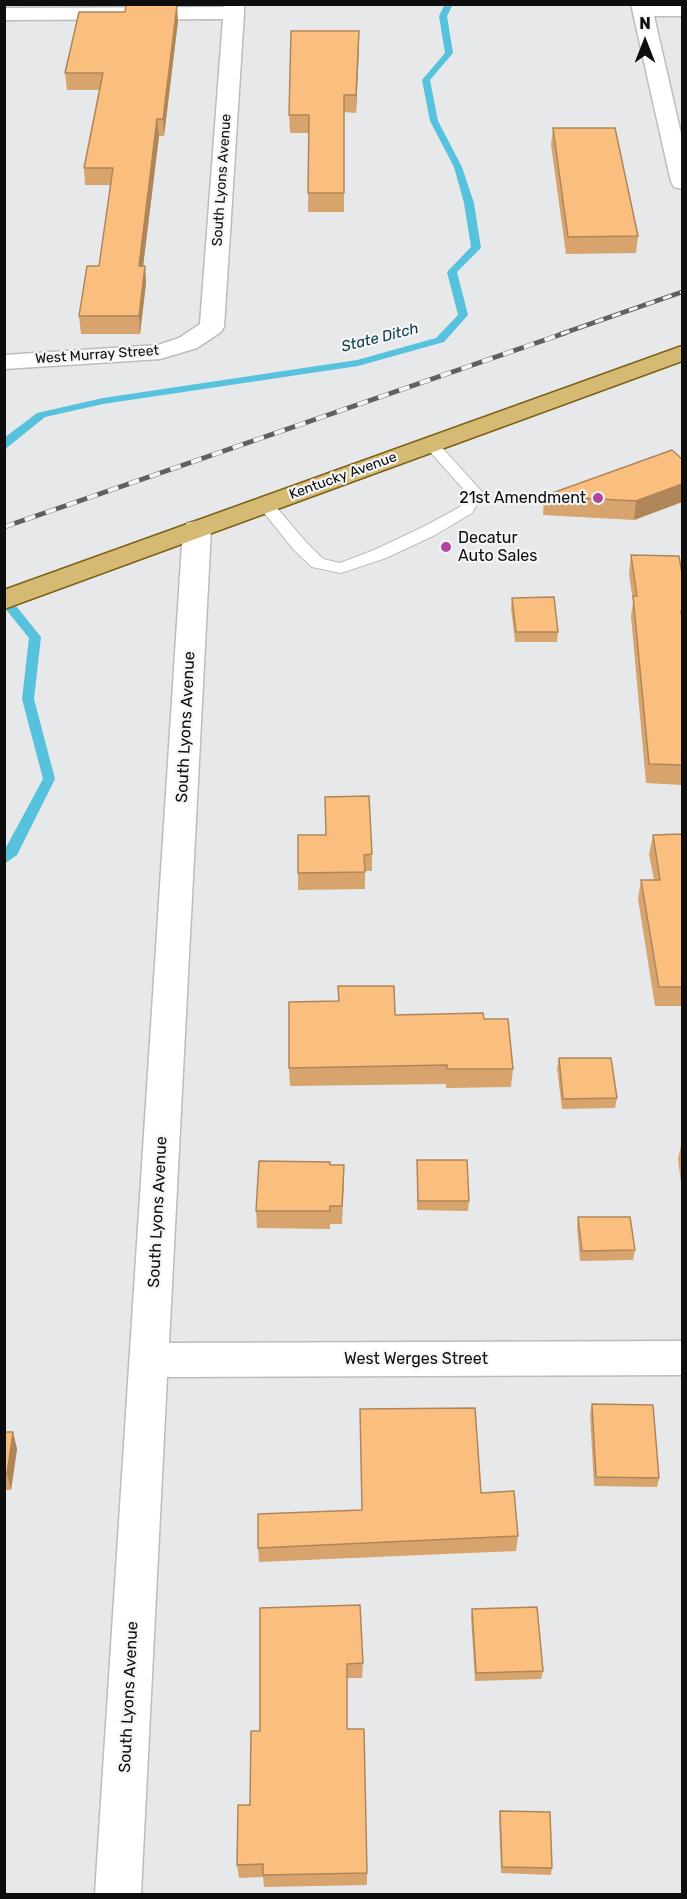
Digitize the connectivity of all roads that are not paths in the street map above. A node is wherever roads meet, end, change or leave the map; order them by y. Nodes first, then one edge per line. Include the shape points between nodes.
1 (642, 7) edge
2 (234, 9) edge
3 (682, 10) edge
4 (4, 14) edge
5 (682, 182) edge
6 (188, 343) joint
7 (682, 353) edge
8 (4, 362) edge
9 (431, 444) junction
10 (265, 504) junction
11 (197, 529) junction
12 (4, 600) edge
13 (682, 1358) edge
14 (149, 1360) junction
15 (118, 1894) edge

1 - 3 street
1 - 5 street
2 - 4 street
2 - 6 street, South Lyons Avenue via 212,327
6 - 8 street, West Murray Street via 160,352
7 - 9 main road, Kentucky Avenue
9 - 10 main road, Kentucky Avenue
9 - 10 lane via 475,493 466,510 380,554 341,568 318,563
10 - 11 main road, Kentucky Avenue
11 - 12 main road, Kentucky Avenue
11 - 14 street, South Lyons Avenue
13 - 14 street, West Werges Street
14 - 15 street, South Lyons Avenue

